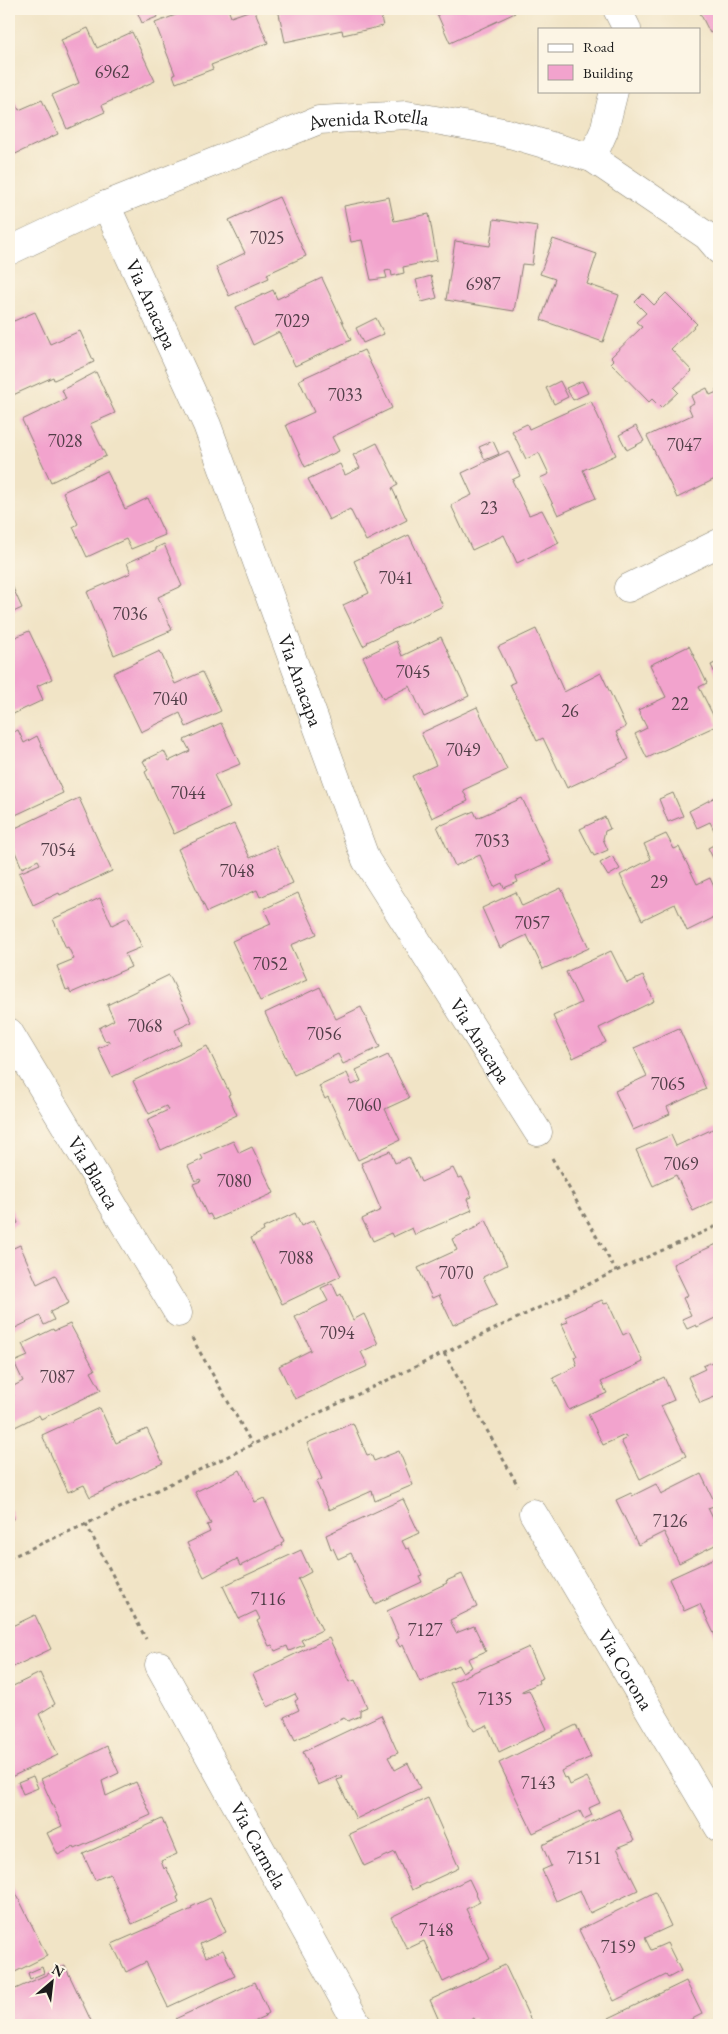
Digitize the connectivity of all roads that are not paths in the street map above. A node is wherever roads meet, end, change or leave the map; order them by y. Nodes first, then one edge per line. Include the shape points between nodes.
1 (618, 9) edge
2 (627, 28) edge
3 (614, 92) edge
4 (592, 158) junction
5 (106, 205) junction
6 (719, 250) edge
7 (9, 251) edge
8 (719, 543) edge
9 (628, 588) dead end
10 (9, 1032) edge
11 (538, 1132) road end
12 (178, 1314) road end
13 (534, 1513) road end
14 (159, 1665) road end
15 (719, 1828) edge
16 (358, 2025) edge

1 - 2 street
3 - 4 street via 604,131
4 - 5 street, Avenida Rotella via 503,132 407,115 319,120
4 - 6 street, Avenida Rotella via 708,236
5 - 7 street, Avenida Rotella
5 - 11 street, Via Anacapa via 206,426 366,860
8 - 9 street
10 - 12 street, Via Blanca
13 - 15 street, Via Corona
14 - 16 street, Via Carmela

